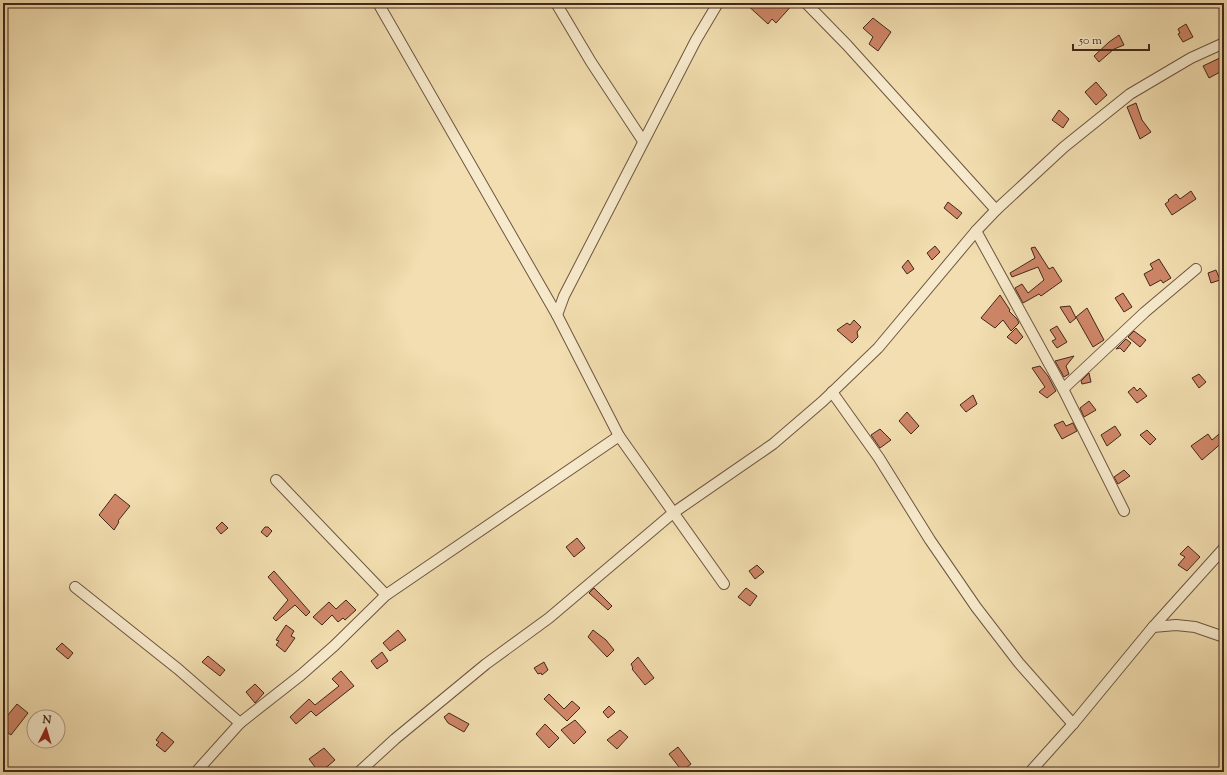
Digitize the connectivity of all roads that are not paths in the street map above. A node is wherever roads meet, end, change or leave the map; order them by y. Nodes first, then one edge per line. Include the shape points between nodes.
1 (378, 3) edge
2 (556, 3) edge
3 (718, 3) edge
4 (806, 3) edge
5 (1224, 43) edge
6 (643, 142) junction
7 (996, 210) junction
8 (976, 231) junction
9 (1196, 269) dead end
10 (557, 315) junction
11 (1063, 389) junction
12 (832, 392) junction
13 (619, 436) junction
14 (276, 480) dead end
15 (1124, 511) dead end
16 (673, 513) junction
17 (1224, 548) edge
18 (724, 584) dead end
19 (75, 587) dead end
20 (386, 595) junction
21 (1153, 628) junction
22 (1224, 637) edge
23 (240, 723) junction
24 (1073, 724) junction
25 (196, 772) edge
26 (359, 772) edge
27 (1030, 772) edge

1 - 10 street
2 - 6 street
3 - 6 street
4 - 7 street
5 - 7 street via 1192,58 1130,94 1064,147
6 - 10 street via 564,296
7 - 8 street
8 - 11 street
8 - 12 street via 878,348
9 - 11 street via 1145,312
10 - 13 street
11 - 15 street
12 - 16 street via 773,444
12 - 24 street via 879,458 976,607 1019,663
13 - 16 street
13 - 20 street
14 - 20 street
16 - 18 street
16 - 26 street via 549,618 486,664 394,739
17 - 21 street
19 - 23 street via 178,669
20 - 23 street via 301,675
21 - 22 street via 1176,625 1195,627
21 - 24 street
23 - 25 street
24 - 27 street

